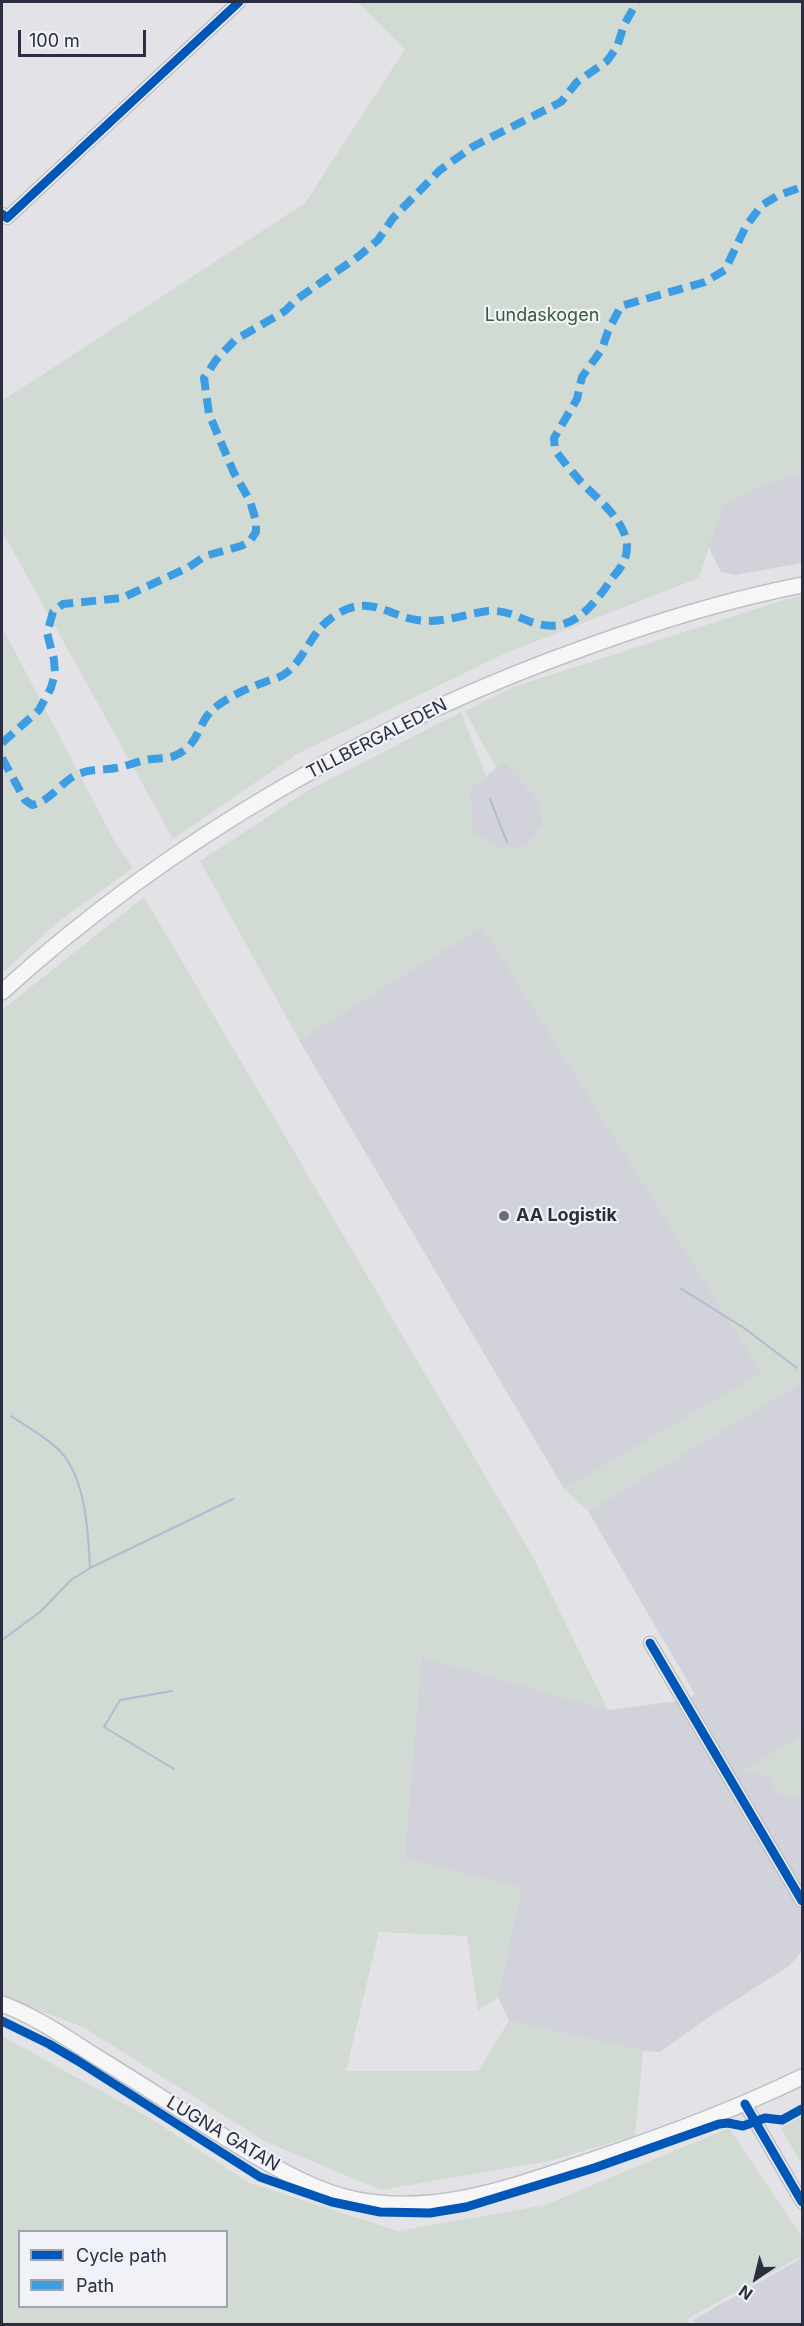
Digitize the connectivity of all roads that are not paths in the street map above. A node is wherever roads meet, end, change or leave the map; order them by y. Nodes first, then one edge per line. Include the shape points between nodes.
1 (239, 2) edge
2 (2, 214) edge
3 (802, 585) edge
4 (2, 992) edge
5 (650, 1643) dead end
6 (802, 1901) edge
7 (2, 2004) edge
8 (802, 2077) edge
9 (745, 2104) junction
10 (802, 2202) edge

1 - 2 street via 7,218
3 - 4 main road, TILLBERGALEDEN via 700,610 537,664 356,747 271,795 145,876
5 - 6 street
7 - 9 main road, LUGNA GATAN via 43,2024 294,2176 321,2189 374,2203 450,2202 480,2195 658,2138
8 - 9 main road, LUGNA GATAN
9 - 10 street

